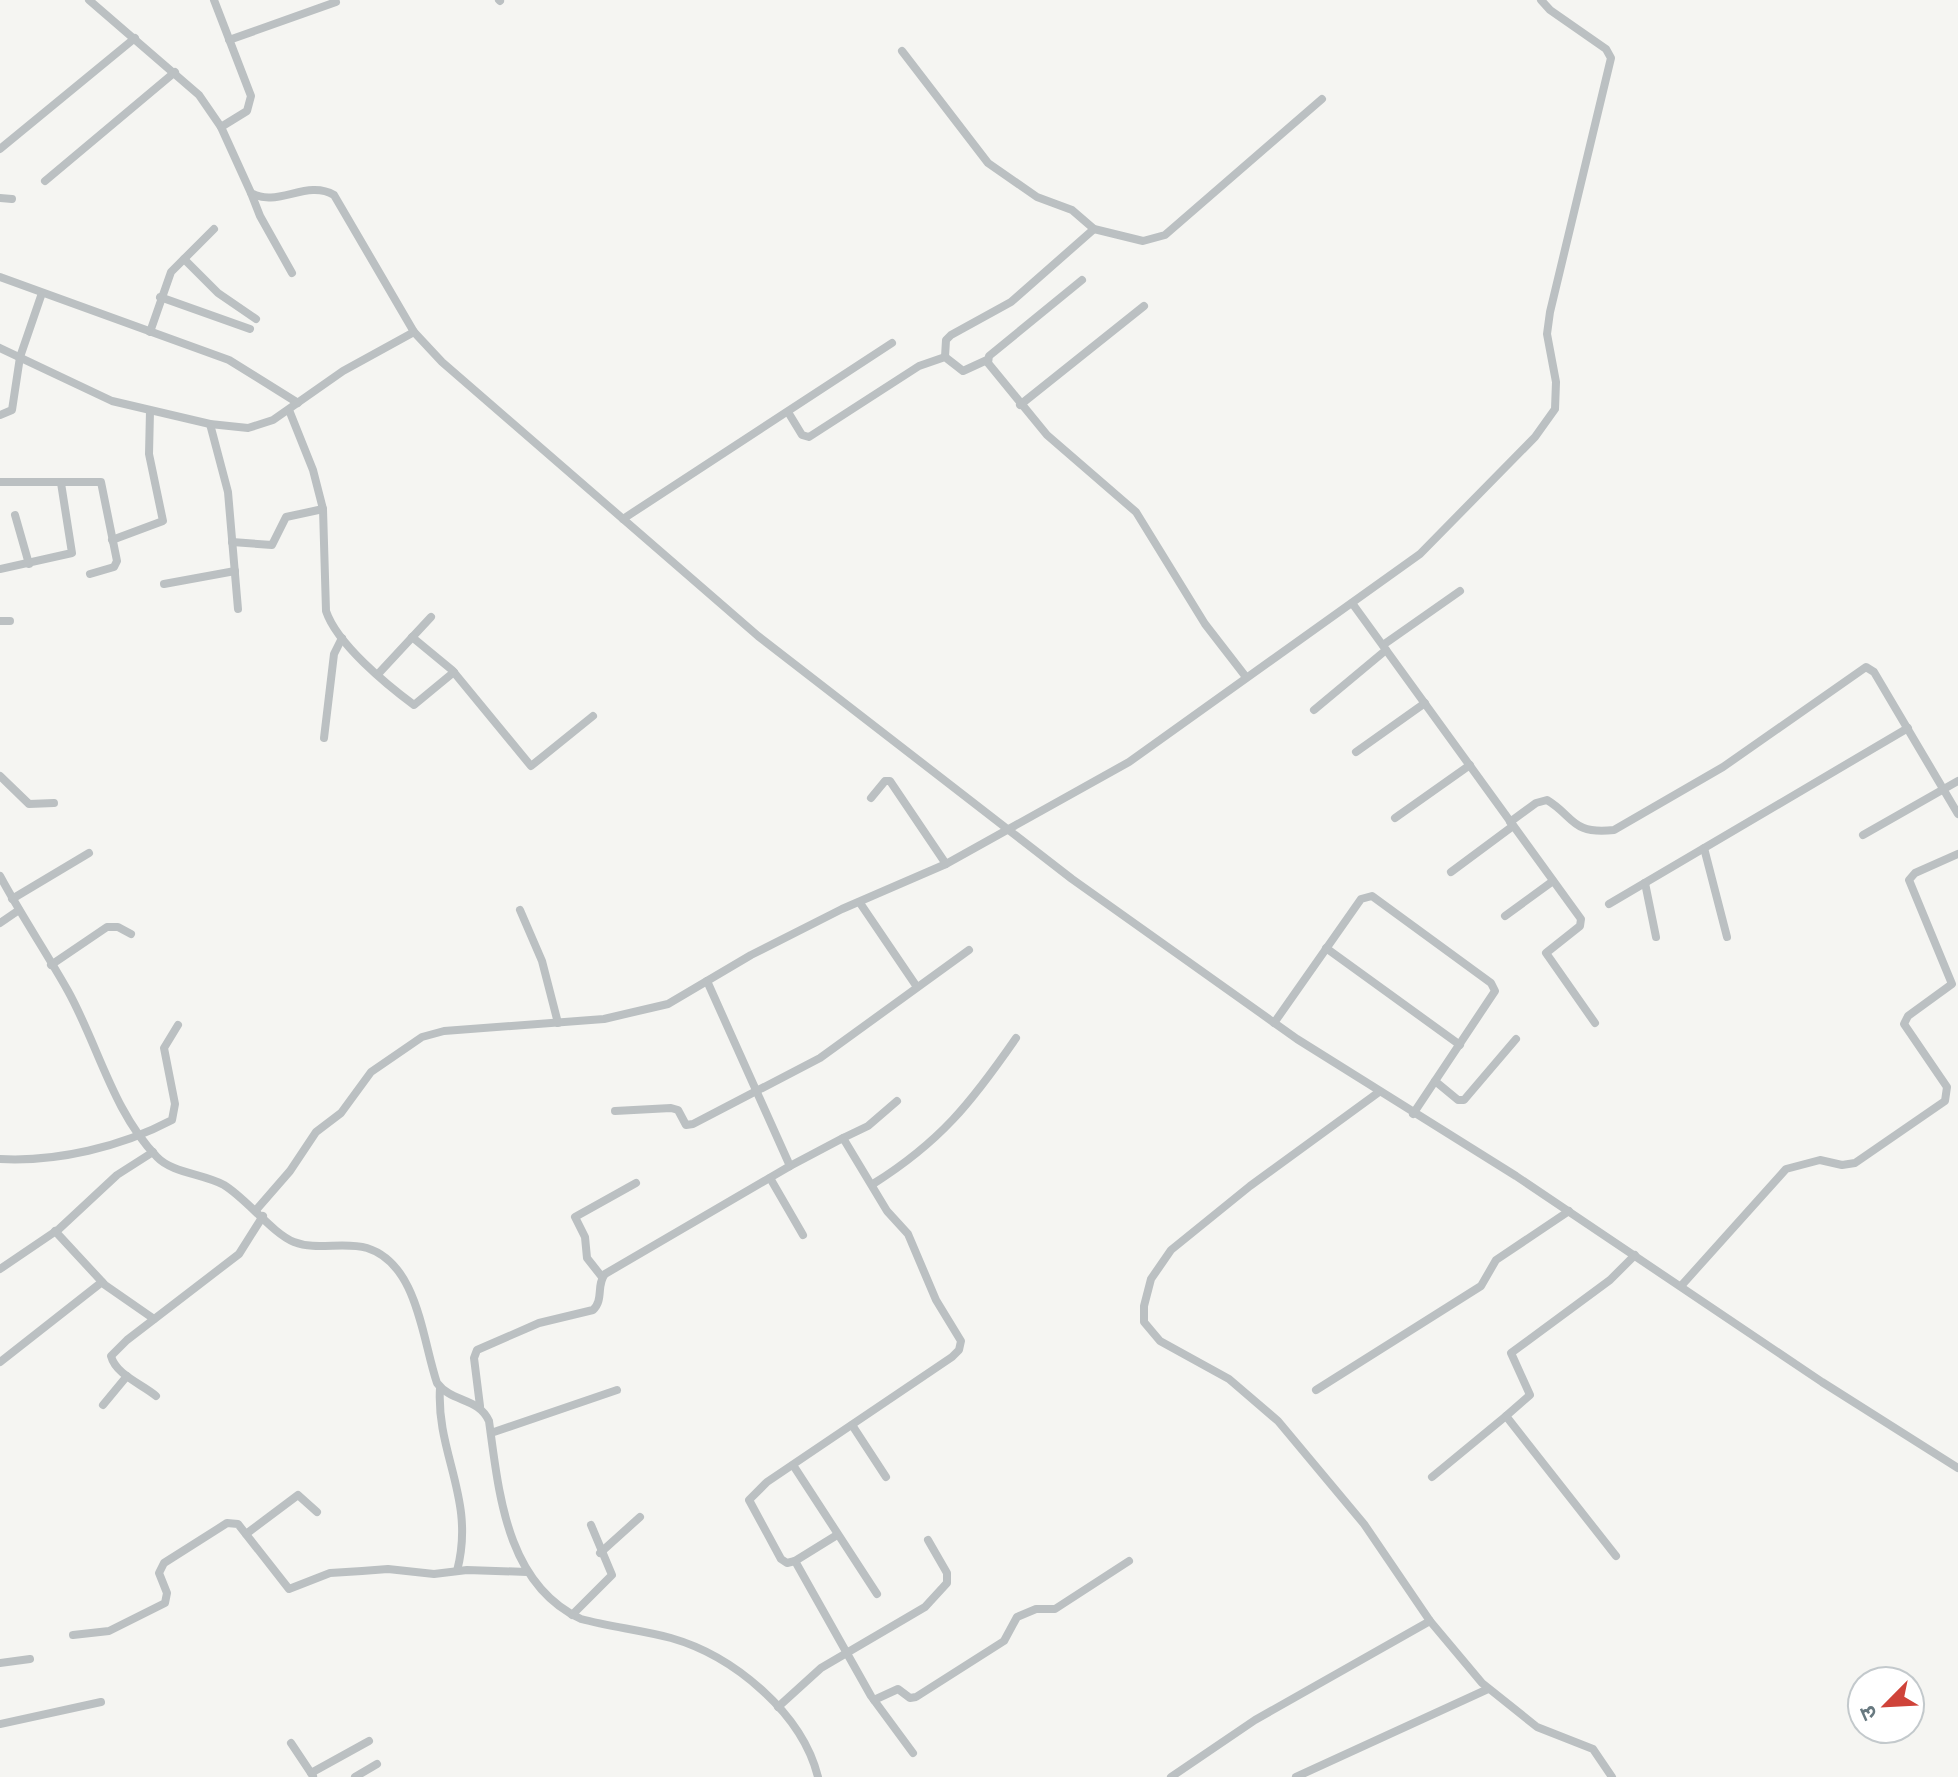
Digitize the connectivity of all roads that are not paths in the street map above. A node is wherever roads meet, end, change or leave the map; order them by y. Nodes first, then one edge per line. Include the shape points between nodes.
1 (89, 0) edge
2 (214, 0) edge
3 (1541, 0) edge
4 (336, 2) dead end
5 (135, 38) junction
6 (229, 40) junction
7 (902, 51) dead end
8 (175, 72) junction
9 (1322, 99) dead end
10 (221, 127) junction
11 (0, 149) edge
12 (45, 181) dead end
13 (251, 193) junction
14 (0, 198) edge
15 (12, 199) dead end
16 (214, 229) dead end
17 (1094, 229) junction
18 (184, 259) junction
19 (292, 273) dead end
20 (0, 277) edge
21 (1082, 280) dead end
22 (42, 293) junction
23 (160, 297) junction
24 (1144, 306) dead end
25 (256, 319) dead end
26 (250, 329) dead end
27 (150, 332) junction
28 (414, 332) junction
29 (892, 343) dead end
30 (0, 348) edge
31 (20, 357) junction
32 (945, 357) junction
33 (987, 360) junction
34 (298, 403) junction
35 (1020, 405) junction
36 (289, 410) junction
37 (150, 411) junction
38 (788, 412) junction
39 (0, 415) edge
40 (210, 424) junction
41 (0, 482) edge
42 (61, 483) junction
43 (323, 509) junction
44 (15, 515) dead end
45 (623, 519) junction
46 (112, 540) junction
47 (232, 542) junction
48 (29, 564) junction
49 (0, 569) edge
50 (235, 571) junction
51 (90, 574) dead end
52 (164, 584) dead end
53 (1460, 591) dead end
54 (1352, 603) junction
55 (238, 609) dead end
56 (431, 617) dead end
57 (412, 637) junction
58 (342, 638) junction
59 (1385, 648) junction
60 (454, 672) junction
61 (379, 673) junction
62 (1246, 677) junction
63 (1425, 703) junction
64 (1314, 710) dead end
65 (593, 716) dead end
66 (1908, 728) junction
67 (324, 738) dead end
68 (1356, 752) dead end
69 (1470, 765) junction
70 (0, 776) edge
71 (1958, 781) edge
72 (1944, 789) junction
73 (871, 798) dead end
74 (54, 803) dead end
75 (1958, 814) edge
76 (1395, 818) dead end
77 (1511, 824) junction
78 (1008, 830) junction
79 (1863, 835) dead end
80 (1704, 848) junction
81 (89, 853) dead end
82 (1958, 854) edge
83 (946, 864) junction
84 (1451, 872) dead end
85 (0, 876) edge
86 (1553, 881) junction
87 (1645, 883) junction
88 (12, 899) junction
89 (860, 903) junction
90 (1609, 904) dead end
91 (19, 910) junction
92 (520, 910) dead end
93 (1505, 916) dead end
94 (0, 923) edge
95 (131, 934) dead end
96 (1656, 937) dead end
97 (1727, 937) dead end
98 (1326, 948) junction
99 (969, 950) dead end
100 (51, 965) junction
101 (707, 981) junction
102 (917, 987) junction
103 (558, 1023) junction
104 (1274, 1023) junction
105 (1595, 1023) dead end
106 (178, 1025) dead end
107 (1016, 1038) dead end
108 (1516, 1039) dead end
109 (1460, 1045) junction
110 (1435, 1081) junction
111 (757, 1092) junction
112 (1379, 1092) junction
113 (897, 1101) dead end
114 (615, 1111) dead end
115 (1413, 1114) junction
116 (140, 1134) junction
117 (843, 1138) junction
118 (153, 1152) junction
119 (0, 1159) edge
120 (790, 1166) junction
121 (770, 1178) junction
122 (636, 1183) dead end
123 (873, 1184) junction
124 (1569, 1211) junction
125 (260, 1213) junction
126 (55, 1231) junction
127 (803, 1235) dead end
128 (1635, 1255) junction
129 (0, 1269) edge
130 (602, 1277) junction
131 (102, 1282) junction
132 (1681, 1286) junction
133 (154, 1319) junction
134 (0, 1362) edge
135 (127, 1376) junction
136 (441, 1387) junction
137 (617, 1390) dead end
138 (1316, 1390) dead end
139 (156, 1396) dead end
140 (103, 1405) dead end
141 (480, 1406) junction
142 (1506, 1416) junction
143 (852, 1425) junction
144 (491, 1433) junction
145 (793, 1465) junction
146 (1958, 1468) edge
147 (886, 1477) dead end
148 (1432, 1477) dead end
149 (317, 1512) dead end
150 (640, 1517) dead end
151 (591, 1525) dead end
152 (246, 1534) junction
153 (837, 1535) junction
154 (928, 1540) dead end
155 (600, 1553) junction
156 (1616, 1556) dead end
157 (795, 1561) junction
158 (1129, 1561) dead end
159 (457, 1571) junction
160 (527, 1572) junction
161 (877, 1594) dead end
162 (572, 1615) junction
163 (1430, 1621) junction
164 (73, 1635) dead end
165 (845, 1652) junction
166 (30, 1659) dead end
167 (0, 1663) edge
168 (1488, 1689) junction
169 (874, 1700) junction
170 (101, 1702) dead end
171 (778, 1707) junction
172 (0, 1724) edge
173 (369, 1741) dead end
174 (291, 1743) dead end
175 (913, 1753) dead end
176 (377, 1764) dead end
177 (312, 1775) edge
178 (1176, 1775) edge
179 (355, 1777) edge
180 (818, 1777) edge
181 (1296, 1777) edge
182 (1612, 1777) edge

1 - 5 street
2 - 6 street
3 - 54 street via 1606,49 1611,63 1550,312 1547,334 1555,409 1526,447 1420,554
4 - 6 street
5 - 8 street
5 - 11 street
6 - 10 street via 251,105
7 - 17 street via 988,163 1037,197 1072,210
8 - 10 street
8 - 12 street
9 - 17 street via 1165,235 1143,241
10 - 13 street
13 - 19 street
13 - 28 street via 267,197 324,189 334,195
14 - 15 street
16 - 18 street
17 - 32 street via 1011,302 951,335
18 - 23 street via 171,272
18 - 25 street via 218,293
20 - 22 street
21 - 33 street
22 - 27 street
22 - 31 street
23 - 26 street
23 - 27 street
24 - 35 street
27 - 34 street via 229,360
28 - 34 street
28 - 45 street via 487,404
29 - 38 street
30 - 31 street
31 - 37 street via 88,393
31 - 39 street via 12,410
32 - 33 street via 963,371
32 - 38 street via 919,366 809,437 802,435
33 - 35 street
34 - 36 street
35 - 62 street via 1136,512 1205,624
36 - 40 street via 248,428
36 - 43 street
37 - 40 street
37 - 46 street via 149,454 163,521
38 - 45 street
40 - 47 street via 228,492
41 - 42 street
42 - 46 street via 101,482
42 - 48 street via 72,553
43 - 47 street via 286,517 272,545
43 - 58 street via 326,611
44 - 48 street
45 - 78 street via 758,636
46 - 51 street via 116,565
47 - 50 street
48 - 49 street
50 - 52 street
50 - 55 street
53 - 59 street
54 - 59 street
54 - 62 street
56 - 57 street
57 - 60 street
57 - 61 street
58 - 61 street
58 - 67 street via 334,654
59 - 63 street
59 - 64 street
60 - 61 street via 414,705
60 - 65 street via 531,766
62 - 78 street via 1129,762
63 - 68 street
63 - 69 street
66 - 72 street
66 - 77 street via 1874,672 1862,667 1723,767 1614,830 1574,824 1547,800
66 - 80 street
69 - 76 street
69 - 77 street
70 - 74 street via 29,804
71 - 72 street
72 - 75 street
72 - 79 street
73 - 83 street via 890,781
77 - 84 street
77 - 86 street
78 - 83 street
78 - 104 street
80 - 87 street
80 - 97 street
81 - 88 street
82 - 132 street via 1909,880 1952,984 1904,1024 1947,1087 1945,1101 1855,1163 1820,1160 1786,1169
83 - 89 street
85 - 88 street
86 - 93 street
86 - 105 street via 1582,924 1546,953
87 - 90 street
87 - 96 street
88 - 91 street
89 - 101 street
89 - 102 street
91 - 94 street
91 - 100 street
92 - 103 street via 542,961
95 - 100 street via 107,927
98 - 104 street
98 - 109 street
98 - 109 street via 1361,899 1372,896 1494,988
99 - 102 street
100 - 116 street via 68,990 119,1103
101 - 103 street via 668,1004
101 - 111 street
102 - 111 street via 830,1051
103 - 125 street via 422,1037 371,1072 316,1132
104 - 112 street
106 - 116 street via 164,1048 175,1118
107 - 123 street via 951,1125
108 - 110 street via 1464,1100
109 - 110 street
110 - 115 street
111 - 114 street via 689,1125 671,1108
111 - 120 street
112 - 115 street
112 - 163 street via 1171,1250 1151,1279 1144,1322 1160,1341 1229,1379 1278,1421 1364,1524
113 - 117 street via 868,1126
115 - 124 street
116 - 118 street
116 - 119 street via 52,1157
117 - 120 street
117 - 123 street
118 - 125 street via 165,1164 210,1178
118 - 126 street via 117,1175
120 - 121 street
121 - 127 street
121 - 130 street
122 - 130 street via 576,1215 587,1258
123 - 143 street via 912,1240 961,1346
124 - 128 street
124 - 138 street via 1496,1260 1481,1286
125 - 133 street via 239,1254
125 - 136 street via 298,1244 350,1245 386,1257 416,1307
126 - 129 street
126 - 131 street
128 - 132 street
128 - 142 street via 1610,1280 1511,1353 1530,1395
130 - 141 street via 600,1300 593,1310 539,1323 477,1350
131 - 133 street
131 - 134 street
132 - 146 street
133 - 135 street via 111,1356
135 - 139 street
135 - 140 street
136 - 141 street
136 - 159 street via 441,1416 463,1512
137 - 144 street
141 - 144 street
142 - 148 street
142 - 156 street
143 - 145 street
143 - 147 street
144 - 160 street via 507,1527
145 - 153 street
145 - 157 street via 749,1500 781,1559
149 - 152 street via 303,1497 294,1497
150 - 155 street
151 - 155 street
152 - 159 street via 291,1589 330,1573
152 - 164 street via 238,1524 227,1523 190,1544 160,1568 165,1603 109,1631
153 - 157 street
153 - 161 street
154 - 165 street via 947,1573 947,1583 925,1607
155 - 162 street via 612,1575
157 - 165 street
158 - 169 street via 1055,1609 1017,1617 1004,1641 916,1697 898,1689
159 - 160 street
160 - 162 street
162 - 171 street via 701,1650
163 - 168 street
163 - 178 street via 1255,1720
165 - 169 street
165 - 171 street
166 - 167 street
168 - 181 street
168 - 182 street via 1537,1727 1593,1749
169 - 175 street
170 - 172 street
171 - 180 street via 803,1739
173 - 177 street
174 - 177 street
176 - 179 street

